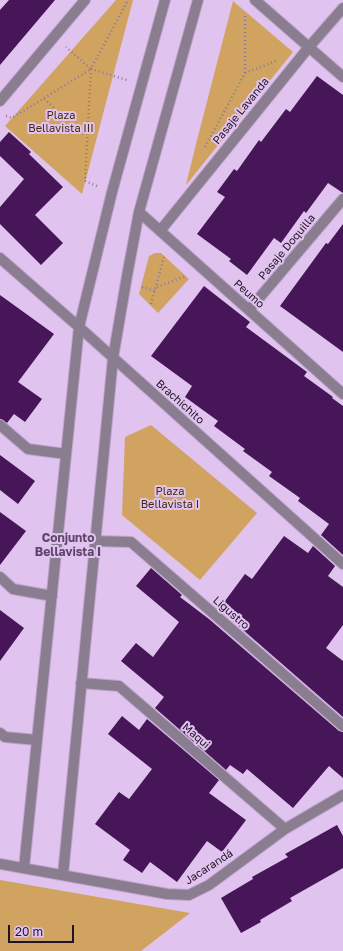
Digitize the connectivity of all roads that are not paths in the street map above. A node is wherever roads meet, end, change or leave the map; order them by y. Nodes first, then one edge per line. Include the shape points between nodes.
1 (86, 0) edge
2 (165, 0) edge
3 (198, 0) edge
4 (254, 0) edge
5 (343, 8) edge
6 (309, 47) junction
7 (343, 77) edge
8 (0, 101) edge
9 (343, 198) edge
10 (140, 212) junction
11 (160, 230) junction
12 (0, 258) edge
13 (249, 310) junction
14 (80, 327) junction
15 (113, 358) junction
16 (341, 387) edge
17 (0, 425) edge
18 (66, 454) junction
19 (95, 541) junction
20 (343, 564) edge
21 (0, 577) edge
22 (52, 596) junction
23 (81, 683) junction
24 (343, 726) edge
25 (0, 733) edge
26 (37, 740) junction
27 (343, 795) edge
28 (286, 829) junction
29 (0, 864) edge
30 (24, 868) junction
31 (63, 875) junction

1 - 8 street
2 - 14 street via 112,192
3 - 10 street
4 - 6 street
5 - 6 street, Pasaje Lavanda
6 - 7 street
6 - 11 street, Pasaje Lavanda
9 - 13 street, Pasaje Doquilla
10 - 11 street, Peumo
10 - 15 street
11 - 13 street, Peumo
12 - 14 street, Brachichito
13 - 16 street, Peumo
14 - 15 street, Brachichito
14 - 18 street
15 - 19 street
15 - 20 street, Brachichito
17 - 18 street via 28,449
18 - 22 street
19 - 23 street
19 - 24 street, Ligustro via 131,542
21 - 22 street via 14,589
22 - 26 street
23 - 28 street, Maqui via 120,686
23 - 31 street
25 - 26 street via 5,736
26 - 30 street
27 - 28 street, Jacarandá
28 - 31 street, Jacarandá via 209,885 189,895 167,894
29 - 30 street, Jacarandá
30 - 31 street, Jacarandá

